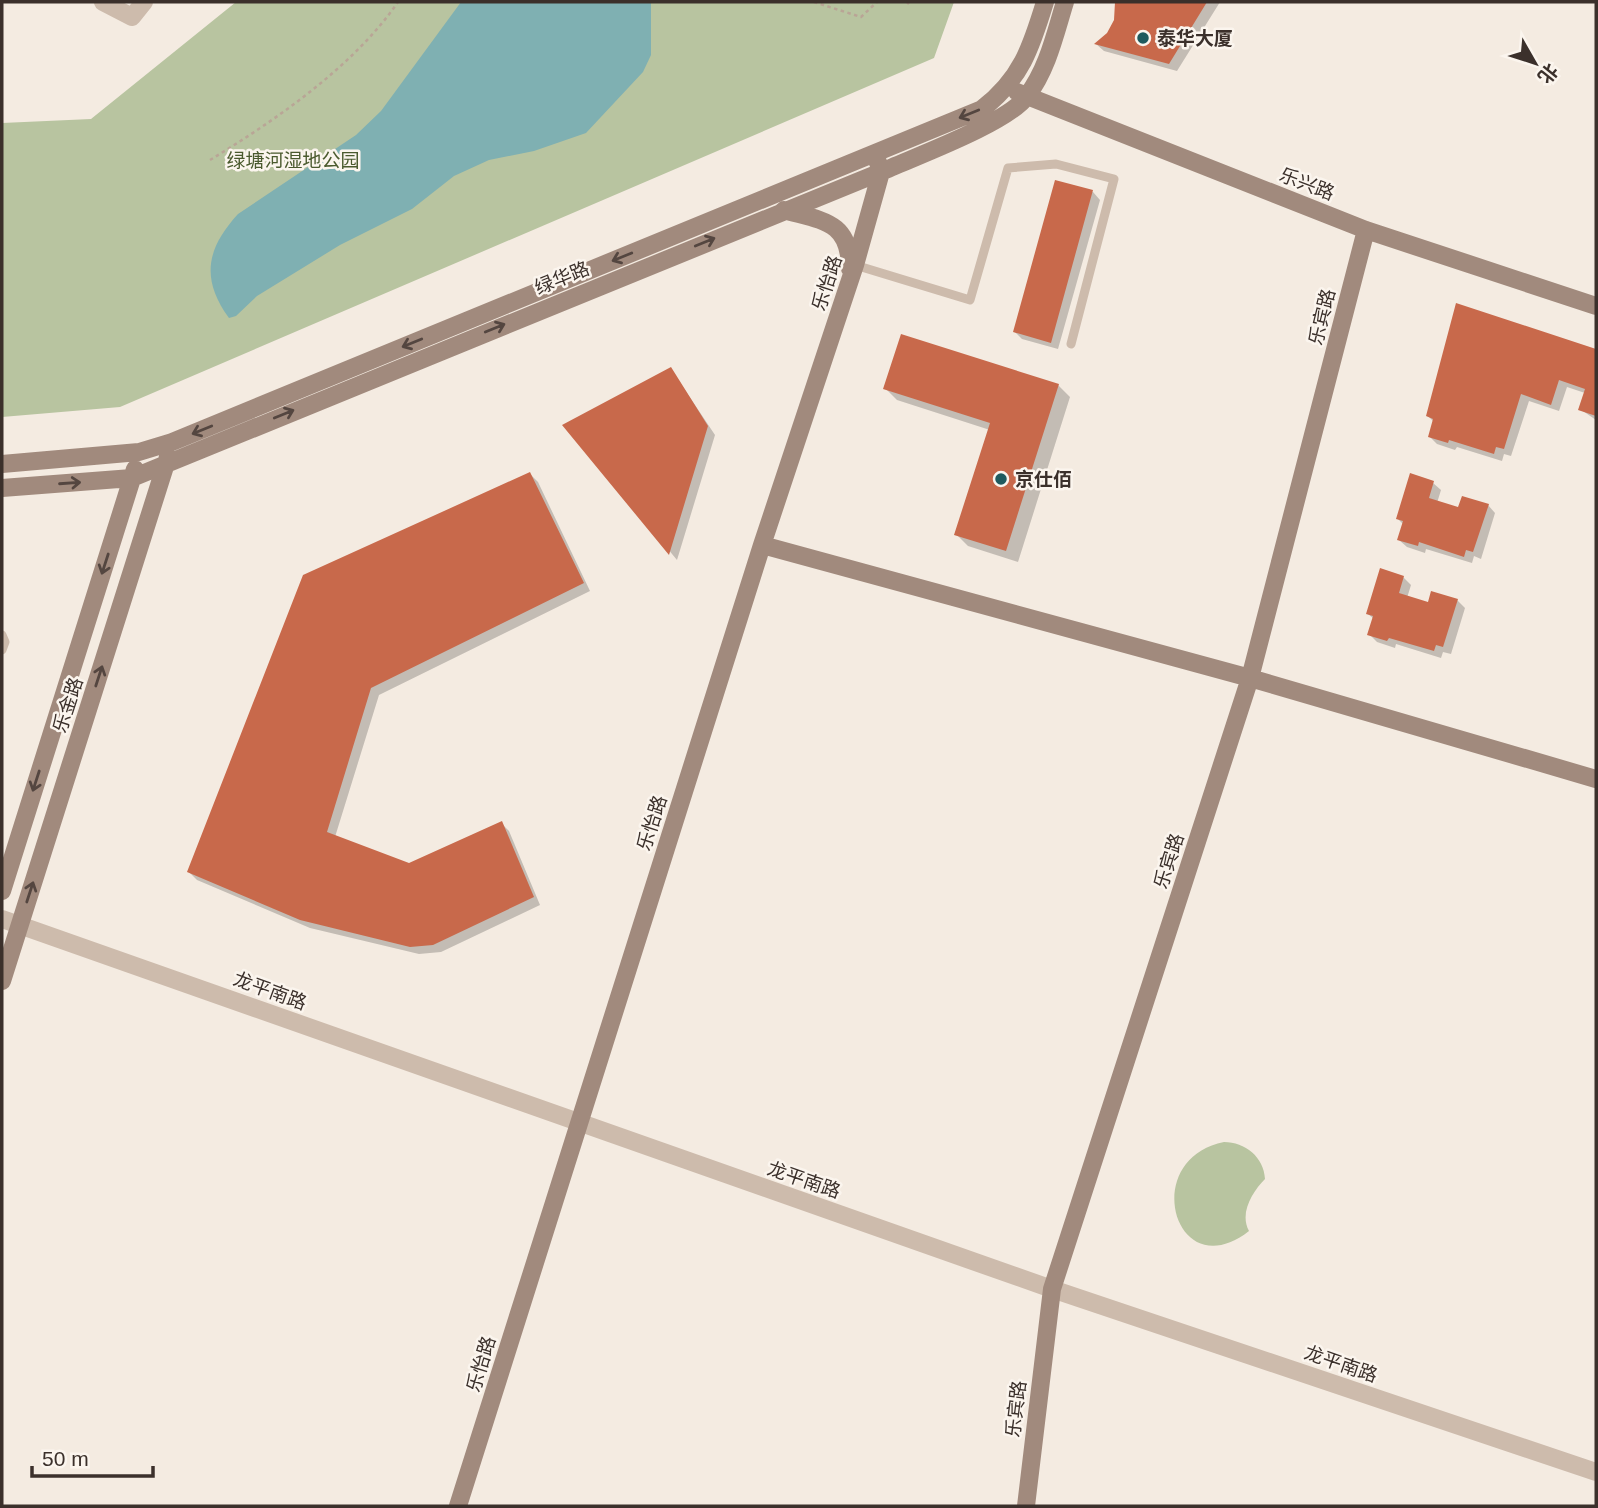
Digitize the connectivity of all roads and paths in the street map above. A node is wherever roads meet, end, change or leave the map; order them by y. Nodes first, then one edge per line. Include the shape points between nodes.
1 (103, 2) edge
2 (144, 2) edge
3 (398, 2) edge
4 (814, 2) edge
5 (877, 2) edge
6 (1045, 2) edge
7 (1065, 2) edge
8 (1008, 87) junction
9 (1027, 98) junction
10 (875, 153) junction
11 (210, 160) dead end
12 (881, 172) junction
13 (784, 210) junction
14 (1366, 230) junction
15 (853, 273) junction
16 (1596, 306) edge
17 (1071, 344) dead end
18 (172, 442) junction
19 (139, 452) junction
20 (166, 463) junction
21 (2, 464) edge
22 (132, 478) junction
23 (2, 488) edge
24 (762, 544) junction
25 (2, 635) edge
26 (2, 650) edge
27 (1250, 678) junction
28 (1596, 779) edge
29 (2, 891) edge
30 (2, 919) edge
31 (20, 925) junction
32 (2, 981) edge
33 (579, 1123) junction
34 (1052, 1289) junction
35 (1596, 1472) edge
36 (458, 1506) edge
37 (1026, 1506) edge

1 - 2 street via 132,17
3 - 11 path via 363,46
4 - 5 path via 861,17
6 - 8 street, 绿华路 via 1019,72
7 - 9 street, 绿华路 via 1045,66
8 - 9 street, 乐兴路
8 -> 10 street, 绿华路 via 982,109
9 - 12 street, 绿华路 via 994,120
9 - 14 street, 乐兴路
10 - 12 street
10 -> 18 street, 绿华路
12 - 13 street, 绿华路
12 - 15 street, 乐怡路
13 - 15 street via 833,225 843,233
20 -> 13 street, 绿华路
14 - 16 street, 乐兴路
14 - 27 street, 乐宾路
15 - 17 lane via 970,300 1008,168 1056,164 1114,179
15 - 24 street, 乐怡路
18 - 19 street, 绿华路
18 - 20 street, 乐金路
19 - 21 street, 绿华路
19 - 22 street, 乐金路
20 - 22 street, 绿华路
31 -> 20 street, 乐金路
23 -> 22 street, 绿华路
22 -> 29 street, 乐金路
24 - 27 street
24 - 33 street, 乐怡路
25 - 26 lane
27 - 28 street
27 - 34 street, 乐宾路
30 - 31 street, 龙平南路
31 - 32 street, 乐金路
31 - 33 street, 龙平南路
33 - 34 street, 龙平南路
33 - 36 street, 乐怡路
34 - 35 street, 龙平南路
34 - 37 street, 乐宾路

